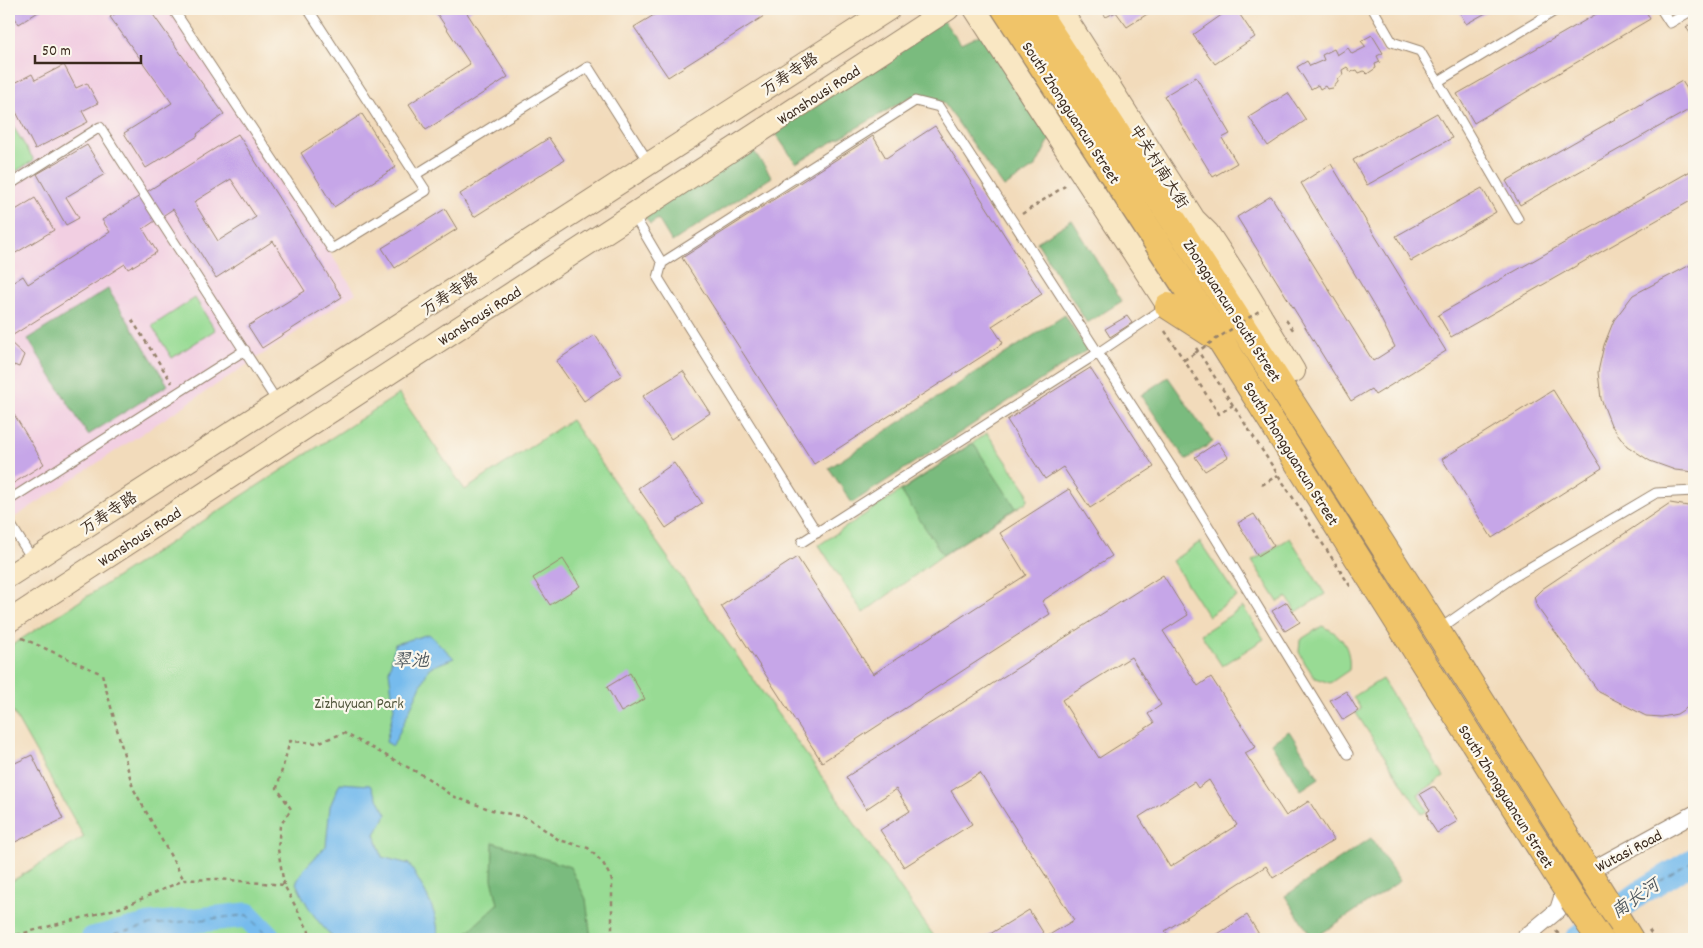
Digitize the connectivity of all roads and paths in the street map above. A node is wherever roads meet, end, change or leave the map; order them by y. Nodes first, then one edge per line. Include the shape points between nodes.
1 (173, 9) edge
2 (308, 9) edge
3 (889, 9) edge
4 (948, 9) edge
5 (975, 9) edge
6 (1005, 9) edge
7 (1035, 9) edge
8 (1060, 9) edge
9 (1373, 9) edge
10 (1558, 9) edge
11 (1661, 9) edge
12 (1694, 9) edge
13 (1439, 81) junction
14 (649, 163) junction
15 (415, 175) junction
16 (1083, 175) junction
17 (9, 185) edge
18 (1160, 197) junction
19 (633, 214) junction
20 (1012, 220) junction
21 (1194, 220) junction
22 (1518, 220) dead end
23 (662, 263) junction
24 (1168, 306) junction
25 (1262, 309) dead end
26 (132, 320) dead end
27 (1166, 331) dead end
28 (1221, 341) junction
29 (245, 350) junction
30 (1098, 353) junction
31 (1184, 360) junction
32 (1294, 371) joint
33 (178, 393) junction
34 (278, 402) junction
35 (1233, 405) dead end
36 (1305, 423) junction
37 (1278, 475) dead end
38 (1262, 486) dead end
39 (1694, 491) edge
40 (9, 500) edge
41 (9, 522) edge
42 (817, 533) junction
43 (802, 542) dead end
44 (33, 560) junction
45 (9, 576) edge
46 (9, 621) edge
47 (1438, 630) junction
48 (22, 638) dead end
49 (1348, 754) dead end
50 (1694, 814) edge
51 (184, 880) junction
52 (1593, 880) junction
53 (284, 884) junction
54 (1569, 894) junction
55 (1555, 930) dead end
56 (9, 937) edge
57 (313, 939) edge
58 (612, 939) edge
59 (1523, 939) edge
60 (1563, 939) edge
61 (1600, 939) edge
62 (1630, 939) edge

1 - 15 lane via 332,250 426,191
2 - 15 lane
3 - 14 street, 万寿寺路
4 - 19 street, Wanshousi Road
5 - 16 street
6 - 28 main road, South Zhongguancun Street
7 - 18 main road, South Zhongguancun Street
8 - 21 street, 中关村南大街
9 - 13 lane via 1392,42 1420,50
10 - 13 lane
11 - 12 lane via 1670,23
13 - 22 lane
14 - 15 lane via 588,67
14 - 34 street, 万寿寺路
16 - 20 path
16 - 24 street
17 - 29 lane via 100,127
18 - 21 main road
18 - 36 main road, Zhongguancun South Street
19 - 23 lane
19 - 46 street, Wanshousi Road
20 - 23 lane via 939,107 916,101
20 - 30 lane
21 - 32 street, 中关村南大街 via 1208,233
23 - 42 lane via 658,278
24 - 28 main road
24 - 30 lane
25 - 31 path, bridge
26 - 33 path
27 - 31 path
28 - 54 main road, South Zhongguancun Street
29 - 33 lane
29 - 34 lane
30 - 42 lane
30 - 49 lane
31 - 35 path via 1219,414
32 - 36 main road
33 - 40 lane
34 - 44 street, 万寿寺路
36 - 47 main road, South Zhongguancun Street
37 - 38 path
39 - 47 lane via 1656,493 1512,578
41 - 44 lane
42 - 43 lane
44 - 45 street, 万寿寺路
47 - 52 main road, South Zhongguancun Street
48 - 51 path via 102,674 133,788
50 - 52 street, Wutasi Road
51 - 53 path
51 - 56 path via 123,907
52 - 62 main road, South Zhongguancun Street
53 - 57 path
53 - 58 path via 278,848 280,826 291,809 278,788 290,741 317,743 344,733 426,777 452,796 528,818 558,840 588,848 604,863 612,880
54 - 59 street via 1558,910
54 - 61 main road, South Zhongguancun Street, bridge
55 - 60 path

